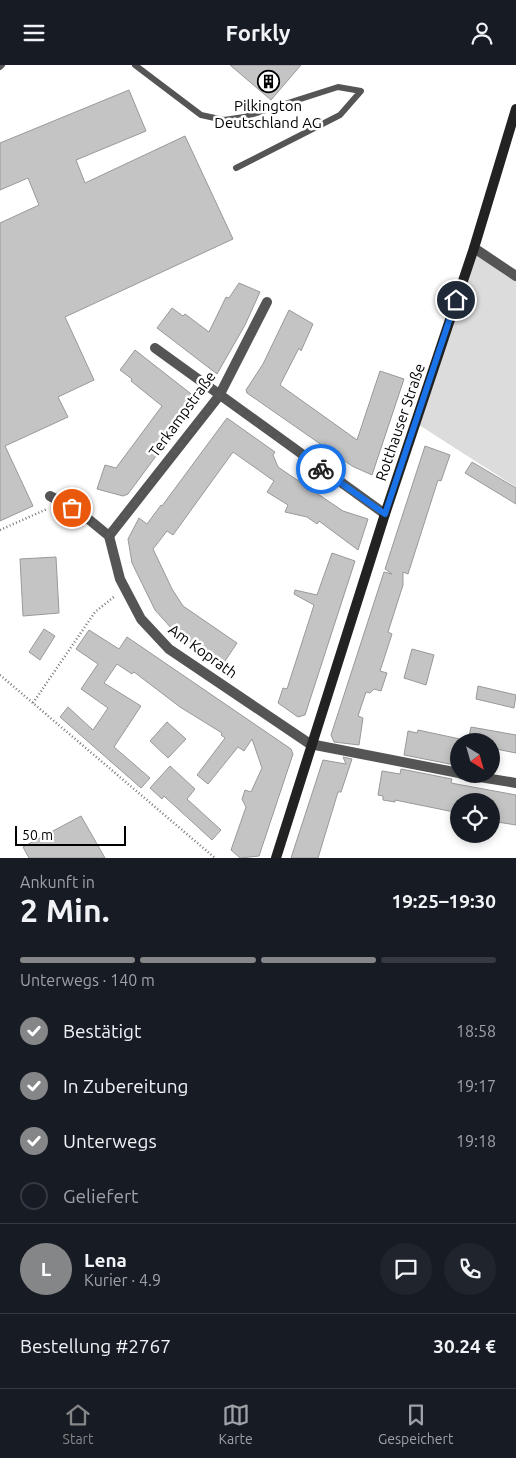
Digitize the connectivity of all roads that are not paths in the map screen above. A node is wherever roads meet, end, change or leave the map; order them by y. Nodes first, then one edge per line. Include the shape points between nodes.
1 (135, 65) edge
2 (516, 109) edge
3 (236, 168) dead end
4 (474, 247) junction
5 (516, 276) edge
6 (267, 302) dead end
7 (155, 348) dead end
8 (218, 396) junction
9 (50, 496) dead end
10 (385, 514) junction
11 (109, 536) junction
12 (310, 743) junction
13 (450, 772) edge
14 (500, 780) edge
15 (516, 783) edge
16 (276, 858) edge

1 - 3 lane via 201,115 224,119 244,117 338,87 361,91 340,115
2 - 4 main road, Rotthauser Straße
4 - 5 street
4 - 10 main road, Rotthauser Straße
6 - 8 street, Terkampstraße
7 - 8 street
8 - 10 street
8 - 11 street, Terkampstraße
9 - 11 street via 81,513
10 - 12 main road, Rotthauser Straße
11 - 12 street, Am Koprath via 124,588 141,619 169,649
12 - 13 street
12 - 16 main road, Rotthauser Straße
14 - 15 street

